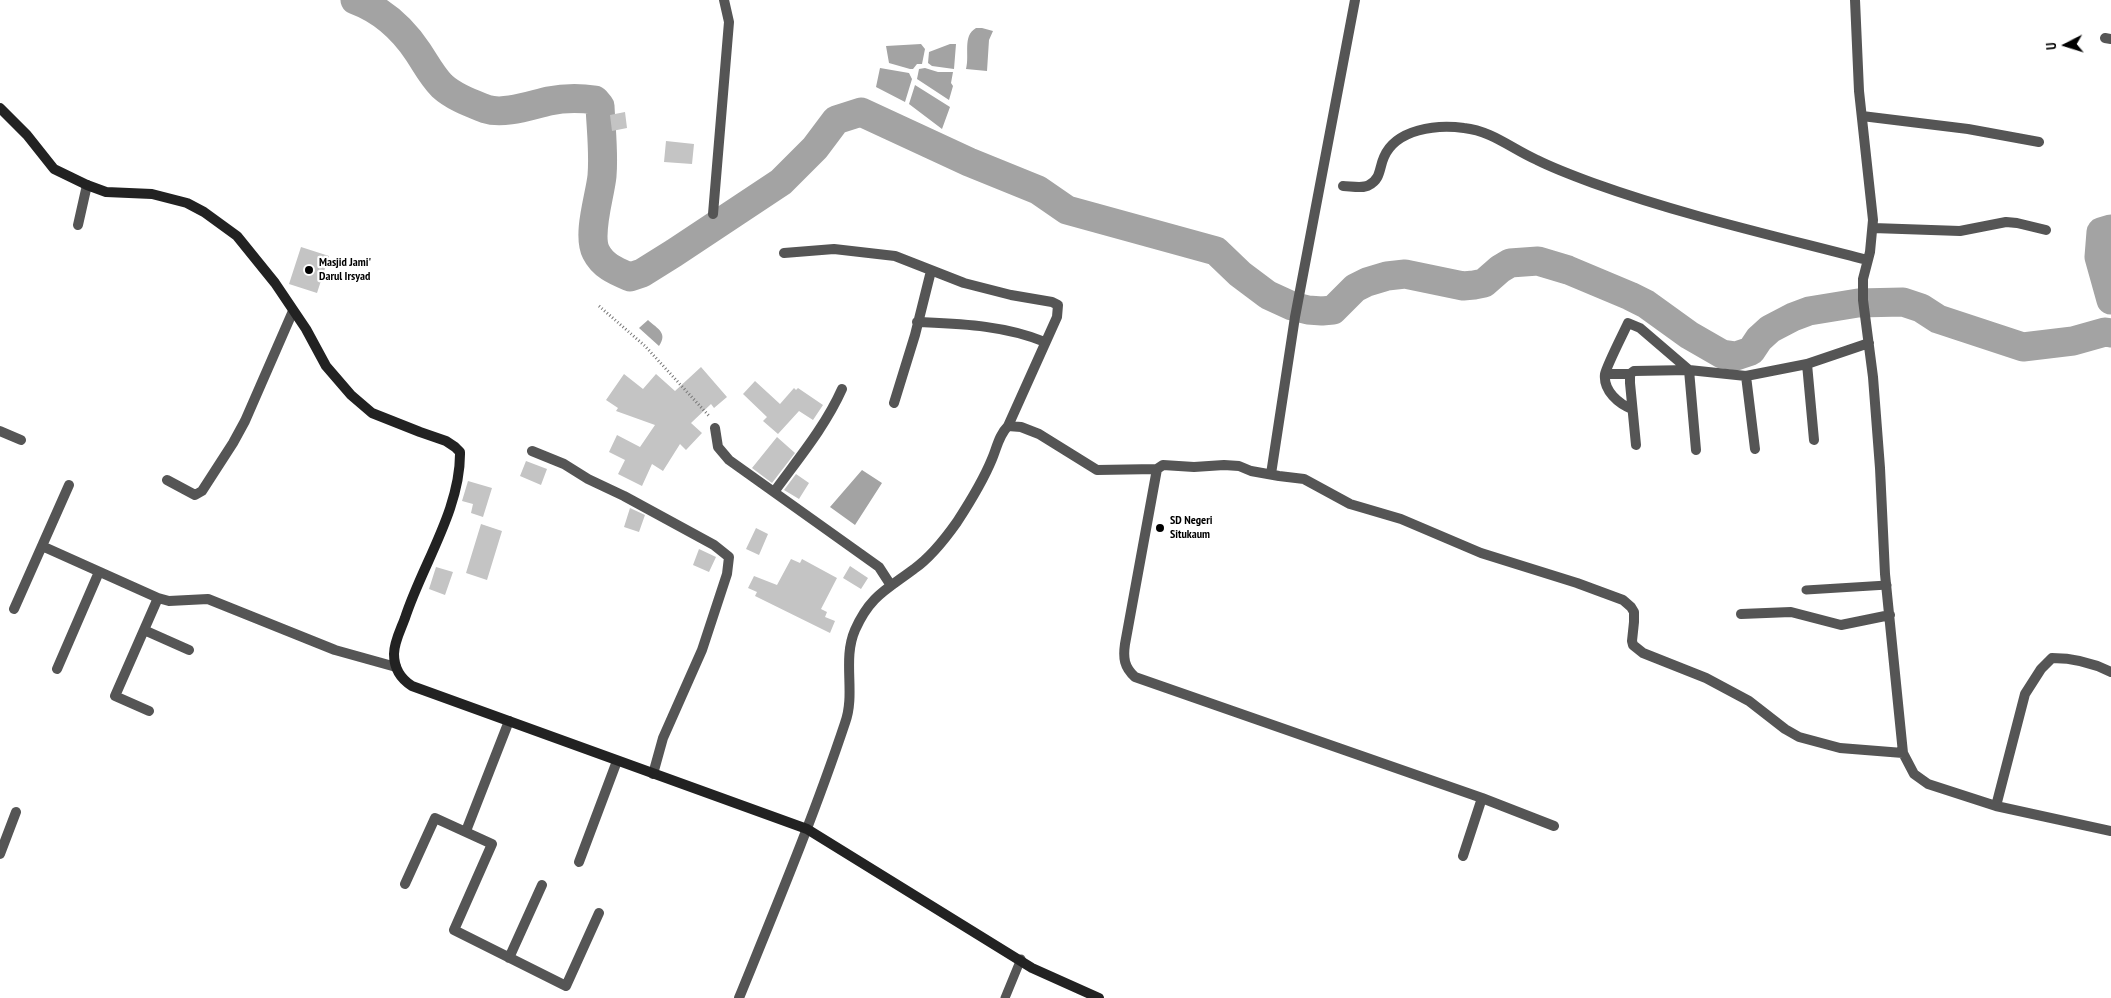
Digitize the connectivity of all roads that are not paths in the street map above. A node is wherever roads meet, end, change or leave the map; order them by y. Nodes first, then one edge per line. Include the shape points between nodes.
1 (724, 0) edge
2 (1355, 0) edge
3 (1855, 0) edge
4 (0, 108) edge
5 (1862, 116) junction
6 (2039, 142) dead end
7 (87, 185) junction
8 (1343, 186) dead end
9 (713, 214) dead end
10 (78, 225) dead end
11 (1873, 228) junction
12 (2046, 230) dead end
13 (784, 253) dead end
14 (1867, 260) junction
15 (931, 271) junction
16 (293, 311) junction
17 (917, 322) junction
18 (1045, 342) junction
19 (1869, 343) junction
20 (1808, 364) junction
21 (1689, 370) junction
22 (1605, 374) junction
23 (1630, 374) junction
24 (1746, 376) junction
25 (842, 389) dead end
26 (894, 403) dead end
27 (1632, 409) junction
28 (1008, 426) junction
29 (715, 428) road end
30 (0, 431) edge
31 (21, 440) dead end
32 (1814, 440) dead end
33 (1636, 445) dead end
34 (1755, 449) dead end
35 (1696, 450) dead end
36 (532, 451) dead end
37 (1157, 469) junction
38 (1271, 474) junction
39 (167, 480) dead end
40 (69, 485) dead end
41 (774, 492) junction
42 (42, 546) junction
43 (99, 572) junction
44 (890, 584) junction
45 (1887, 586) junction
46 (1806, 590) dead end
47 (158, 598) junction
48 (14, 609) dead end
49 (1741, 614) dead end
50 (1890, 615) junction
51 (144, 630) junction
52 (189, 650) dead end
53 (396, 667) junction
54 (57, 669) dead end
55 (2111, 672) edge
56 (149, 711) dead end
57 (509, 721) junction
58 (1903, 753) junction
59 (617, 762) junction
60 (653, 774) junction
61 (1482, 798) junction
62 (1996, 806) junction
63 (16, 812) dead end
64 (1554, 826) dead end
65 (807, 829) junction
66 (466, 831) junction
67 (2111, 831) edge
68 (0, 854) edge
69 (1464, 856) dead end
70 (579, 862) dead end
71 (405, 884) dead end
72 (542, 885) dead end
73 (599, 912) dead end
74 (509, 958) junction
75 (1021, 959) junction
76 (739, 998) edge
77 (1005, 998) edge
78 (1099, 998) edge

1 - 9 street via 729,22
2 - 38 street via 1295,317
3 - 5 street
4 - 7 street via 54,169
5 - 6 street
5 - 11 street
7 - 10 street
7 - 16 street via 106,192 172,198 204,212 237,236
8 - 14 street via 1367,187 1378,179 1384,157 1392,144 1408,134 1432,128 1465,128 1486,133 1536,160 1594,183 1707,219
11 - 12 street via 1960,231 2006,222
11 - 14 street
13 - 15 street via 834,249 884,254
14 - 19 street via 1863,300
15 - 17 street
15 - 18 street via 982,288 1058,305 1057,317
16 - 39 street via 234,443 202,491 195,495
16 - 53 street via 326,366 362,405 386,419 446,441 460,452 458,479 449,510 410,603 394,652
17 - 18 street via 982,326 1028,335
17 - 26 street
18 - 28 street
19 - 20 street
19 - 45 street
20 - 24 street
20 - 32 street
21 - 22 street via 1640,328 1628,323
21 - 23 street via 1637,371
21 - 24 street
21 - 35 street
22 - 23 street
22 - 27 street via 1607,388 1620,404
23 - 27 street
24 - 34 street
25 - 41 street via 814,438
27 - 33 street
28 - 37 street via 1039,434 1097,470
28 - 44 street via 979,485 947,536 915,569
29 - 41 street via 718,447 729,460
30 - 31 street
36 - 60 street via 624,496 714,545 729,557 702,650 663,738
37 - 38 street via 1163,465 1224,465
37 - 61 street via 1123,655 1128,671 1135,677
38 - 58 street via 1304,479 1350,504 1401,519 1481,553 1623,600 1634,612 1632,641 1637,648 1729,690 1799,737 1840,748
40 - 42 street
41 - 44 street via 879,566
42 - 43 street
42 - 48 street
43 - 47 street
43 - 54 street
44 - 65 street via 874,599 855,630 848,658 846,721
45 - 46 lane
45 - 50 street
47 - 51 street
47 - 53 street via 169,601 208,599 335,650
49 - 50 street via 1791,612 1841,625
50 - 58 street
51 - 52 street
51 - 56 street via 115,696
53 - 57 street via 404,681 412,686
55 - 62 street via 2064,658 2052,658 2041,669 2025,694
57 - 59 street
57 - 66 street
58 - 62 street via 1914,774 1928,784
59 - 60 street
59 - 70 street
60 - 65 street
61 - 64 street
61 - 69 street
62 - 67 street
63 - 68 street
65 - 75 street
65 - 76 street
66 - 71 street via 435,818
66 - 74 street via 492,844 454,930
72 - 74 street
73 - 74 street via 566,986
75 - 77 lane
75 - 78 street via 1052,978

